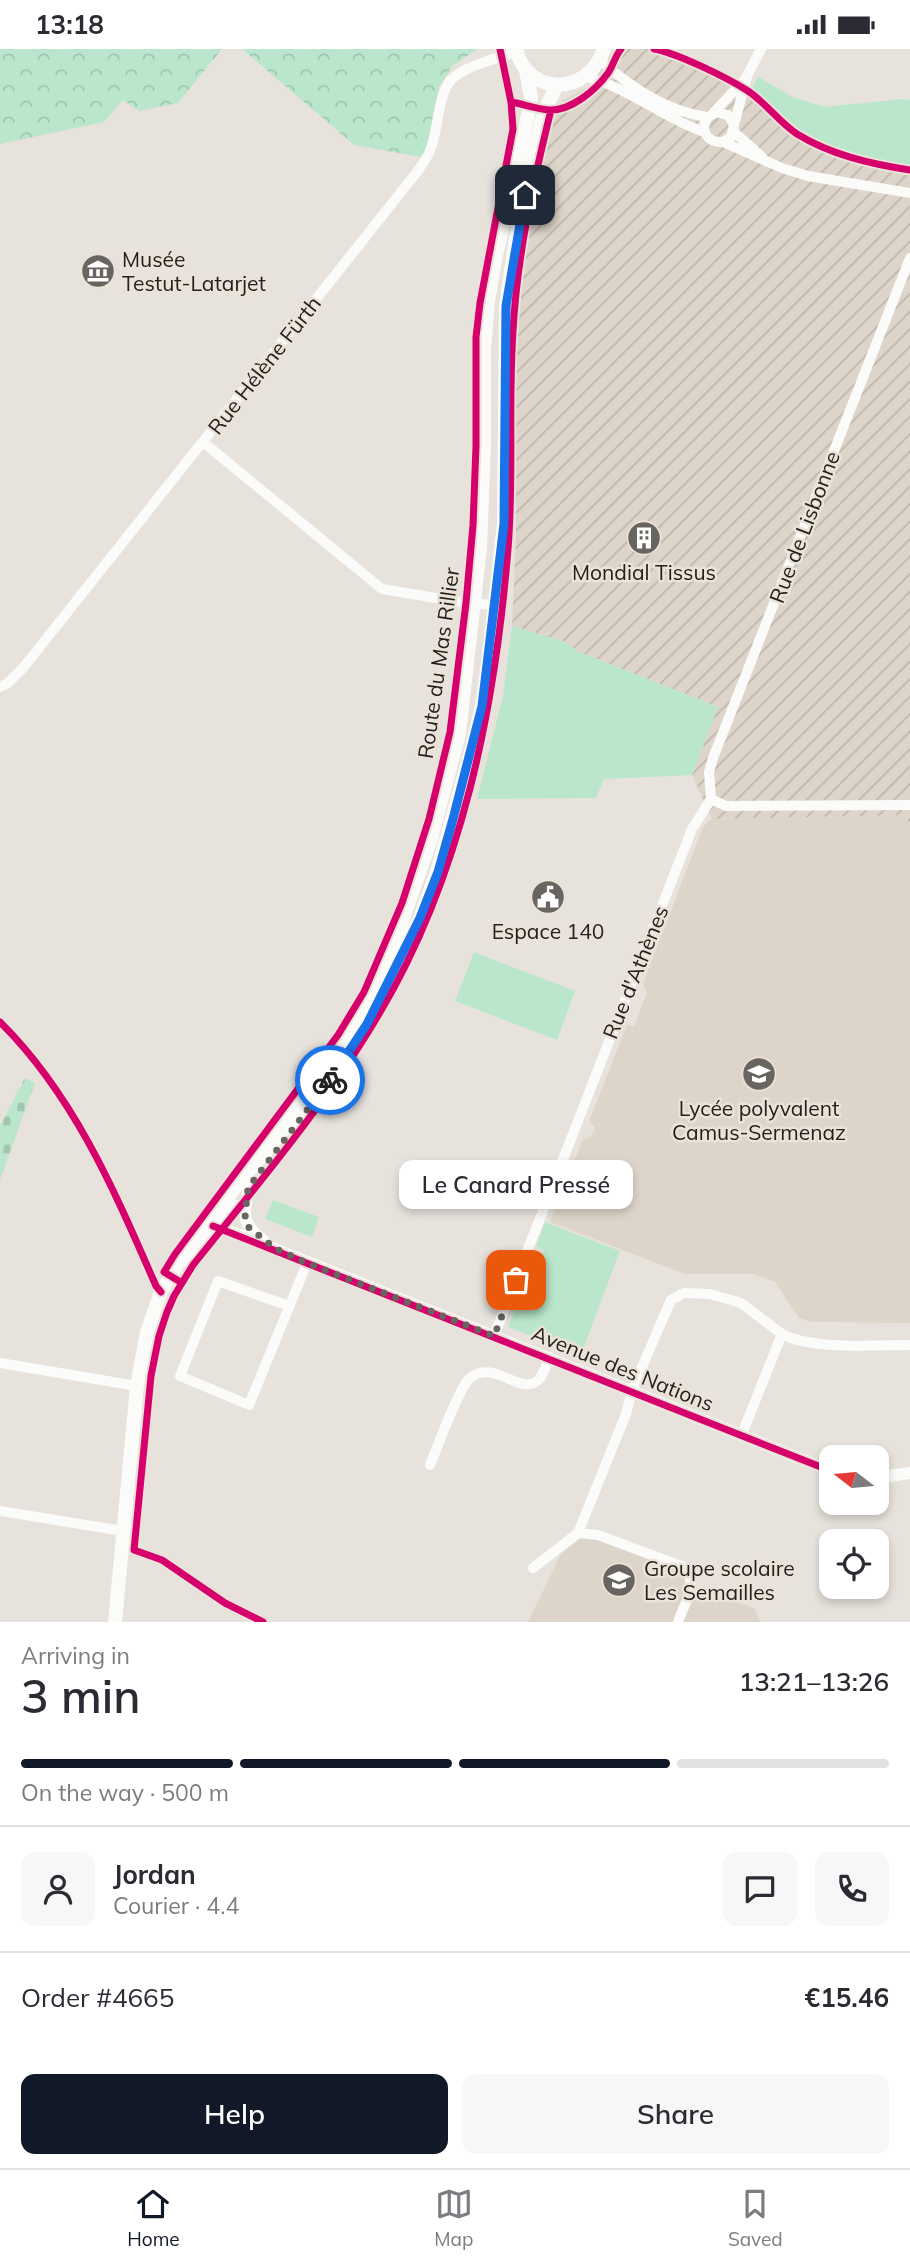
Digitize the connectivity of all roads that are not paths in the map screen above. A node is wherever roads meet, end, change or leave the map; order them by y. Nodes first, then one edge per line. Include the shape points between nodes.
1 (761, 49) edge
2 (516, 51) edge
3 (602, 54) edge
4 (526, 70) junction
5 (747, 76) junction
6 (586, 77) junction
7 (557, 85) junction
8 (710, 115) junction
9 (734, 129) junction
10 (704, 132) junction
11 (723, 142) junction
12 (782, 169) junction
13 (910, 193) edge
14 (910, 258) edge
15 (204, 442) junction
16 (474, 603) junction
17 (495, 605) junction
18 (0, 687) edge
19 (711, 799) junction
20 (910, 805) edge
21 (0, 1022) edge
22 (248, 1188) junction
23 (211, 1224) junction
24 (276, 1249) junction
25 (307, 1263) junction
26 (161, 1292) junction
27 (289, 1306) junction
28 (782, 1334) junction
29 (494, 1336) junction
30 (910, 1345) edge
31 (549, 1357) junction
32 (0, 1363) edge
33 (137, 1386) junction
34 (632, 1390) junction
35 (742, 1434) junction
36 (430, 1465) dead end
37 (819, 1466) edge
38 (910, 1473) edge
39 (889, 1476) edge
40 (0, 1511) edge
41 (123, 1531) junction
42 (578, 1533) junction
43 (533, 1568) dead end
44 (115, 1622) edge
45 (678, 1622) edge

1 - 5 street
2 - 4 main road
2 - 15 street, Rue Hélène Fürth via 450,81 431,148 417,172
3 - 6 main road
3 - 8 street via 646,94 689,115
4 - 7 main road
4 - 16 main road, Route du Mas Rillier via 530,106 488,300
5 - 8 street
5 - 9 street
6 - 7 main road
6 - 10 street via 603,81
7 - 17 main road, Route du Mas Rillier via 533,153 506,306 504,524
8 - 9 street via 724,113
8 - 10 street
9 - 11 street
9 - 12 street
10 - 11 street via 714,142
11 - 12 street
12 - 13 street
14 - 19 street, Rue de Lisbonne via 713,758
15 - 16 street via 382,589
15 - 18 street, Rue Hélène Fürth via 23,668
16 - 17 street
16 - 23 main road, Route du Mas Rillier via 459,734 392,950 337,1053
17 - 22 main road, Route du Mas Rillier via 472,748 438,872 420,918 367,1024
19 - 20 street via 726,806
19 - 29 street, Rue d'Athènes via 692,829
21 - 26 street via 67,1104
22 - 23 main road, Route du Mas Rillier
22 - 24 street, Avenue des Nations via 247,1226
23 - 24 street, Avenue des Nations
23 - 26 main road, Route du Mas Rillier
24 - 25 street, Avenue des Nations
25 - 27 street
25 - 29 street, Avenue des Nations
26 - 33 main road, Route du Mas Rillier via 147,1332
27 - 27 street via 249,1405 180,1376 218,1281
28 - 30 street via 813,1343
28 - 34 street via 741,1303 710,1294 684,1293 670,1300
28 - 35 street
29 - 31 street, Avenue des Nations
31 - 34 street, Avenue des Nations
31 - 36 street via 534,1383 526,1385 483,1371 467,1380
32 - 33 street
33 - 41 main road, Route du Mas Rillier
34 - 35 street, Avenue des Nations
34 - 42 street
35 - 37 street, Avenue des Nations
38 - 39 street
40 - 41 street
41 - 44 main road, Route du Mas Rillier
42 - 43 street
42 - 45 street via 598,1535 684,1567 693,1585

